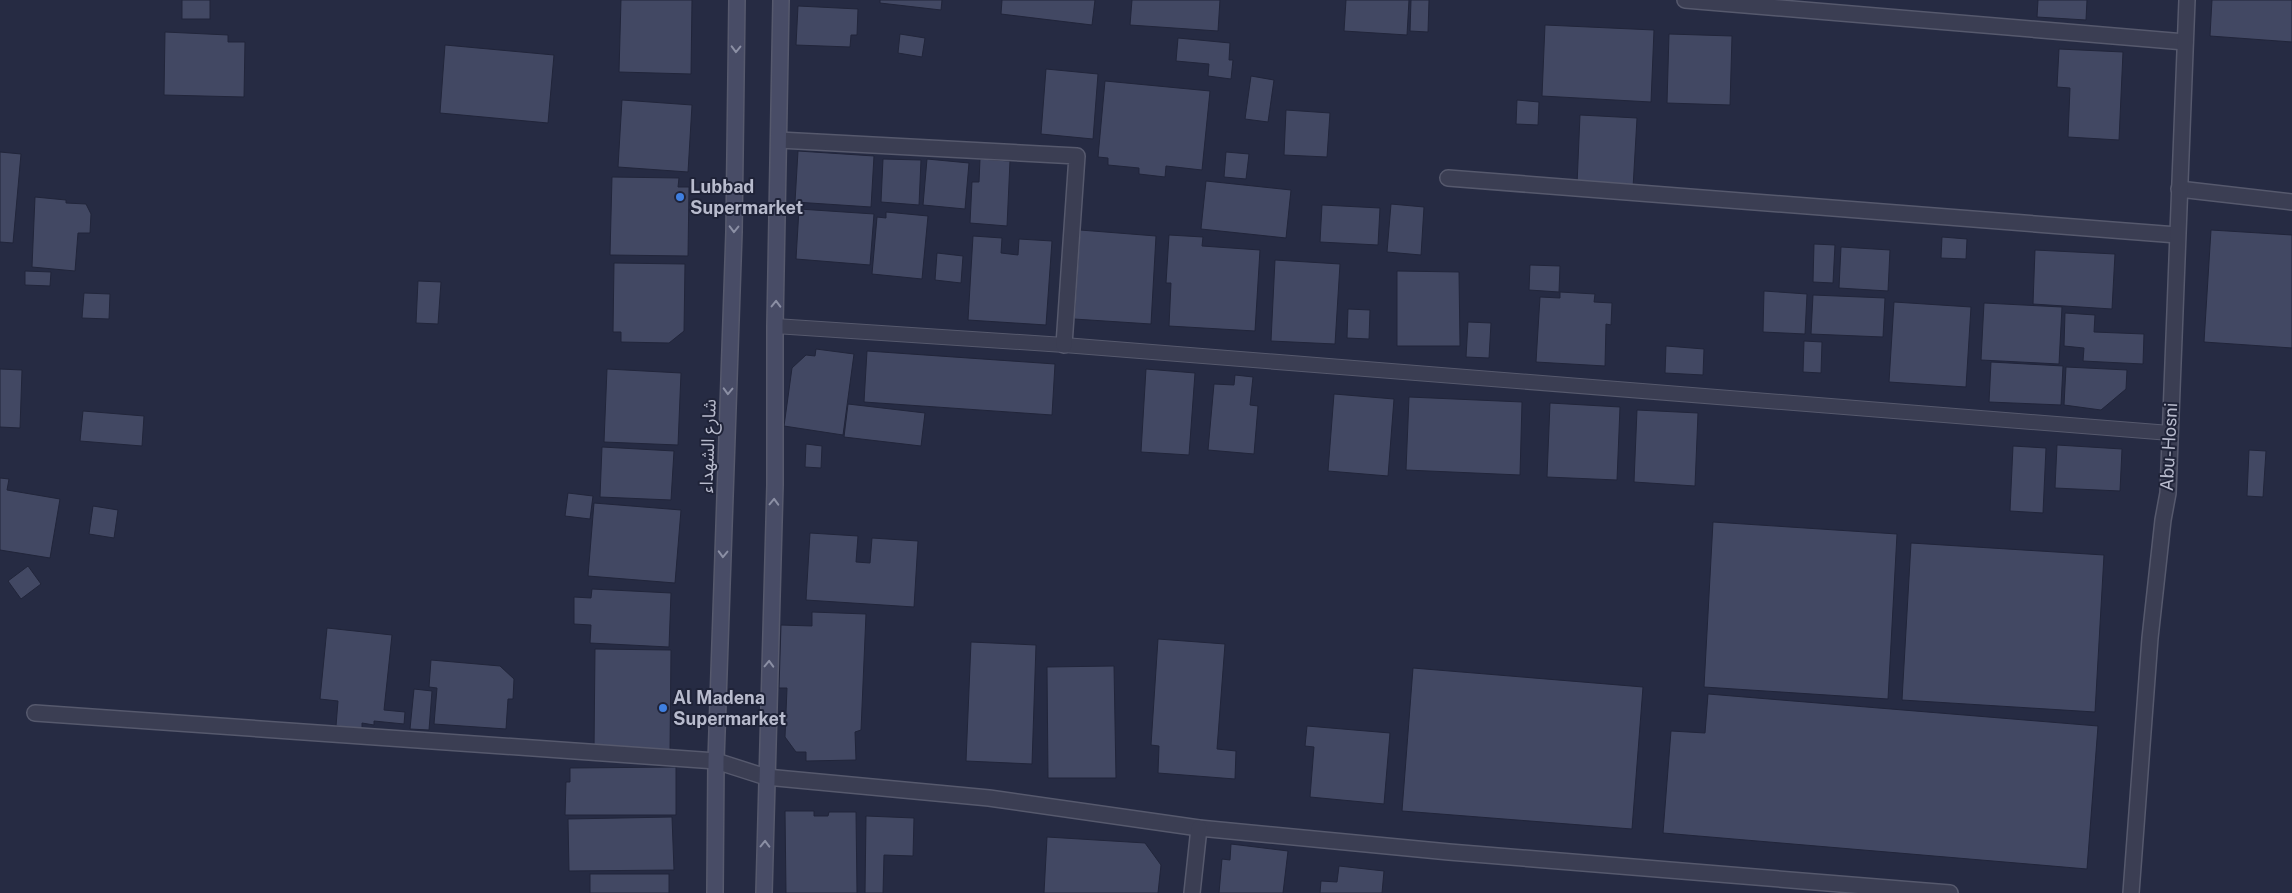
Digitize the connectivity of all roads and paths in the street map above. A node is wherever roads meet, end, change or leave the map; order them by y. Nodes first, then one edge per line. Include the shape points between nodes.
1 (737, 0) edge
2 (781, 0) edge
3 (1685, 0) edge
4 (2187, 0) edge
5 (2186, 42) junction
6 (779, 140) junction
7 (1448, 178) dead end
8 (2179, 189) junction
9 (2292, 202) edge
10 (2177, 235) junction
11 (775, 326) junction
12 (1064, 345) junction
13 (2170, 433) junction
14 (35, 713) dead end
15 (716, 761) junction
16 (766, 777) junction
17 (1198, 828) junction
18 (715, 893) edge
19 (764, 893) edge
20 (1192, 893) edge
21 (1950, 893) edge
22 (2131, 893) edge

1 -> 15 main road, شارع الشهداء via 733,242
2 - 6 main road
3 - 5 street
4 - 5 street, Abu-Hosni
5 - 8 street, Abu-Hosni
11 -> 6 main road
6 - 12 street via 1077,156
7 - 10 street
8 - 9 street
8 - 10 street, Abu-Hosni
10 - 13 street, Abu-Hosni
11 - 12 lane
16 -> 11 main road via 775,485
12 - 13 lane
13 - 22 street, Abu-Hosni via 2168,493 2150,638
14 - 15 street
15 - 16 street
15 - 18 main road, شارع الشهداء
16 - 17 street via 990,798
19 -> 16 main road
17 - 20 street
17 - 21 street

